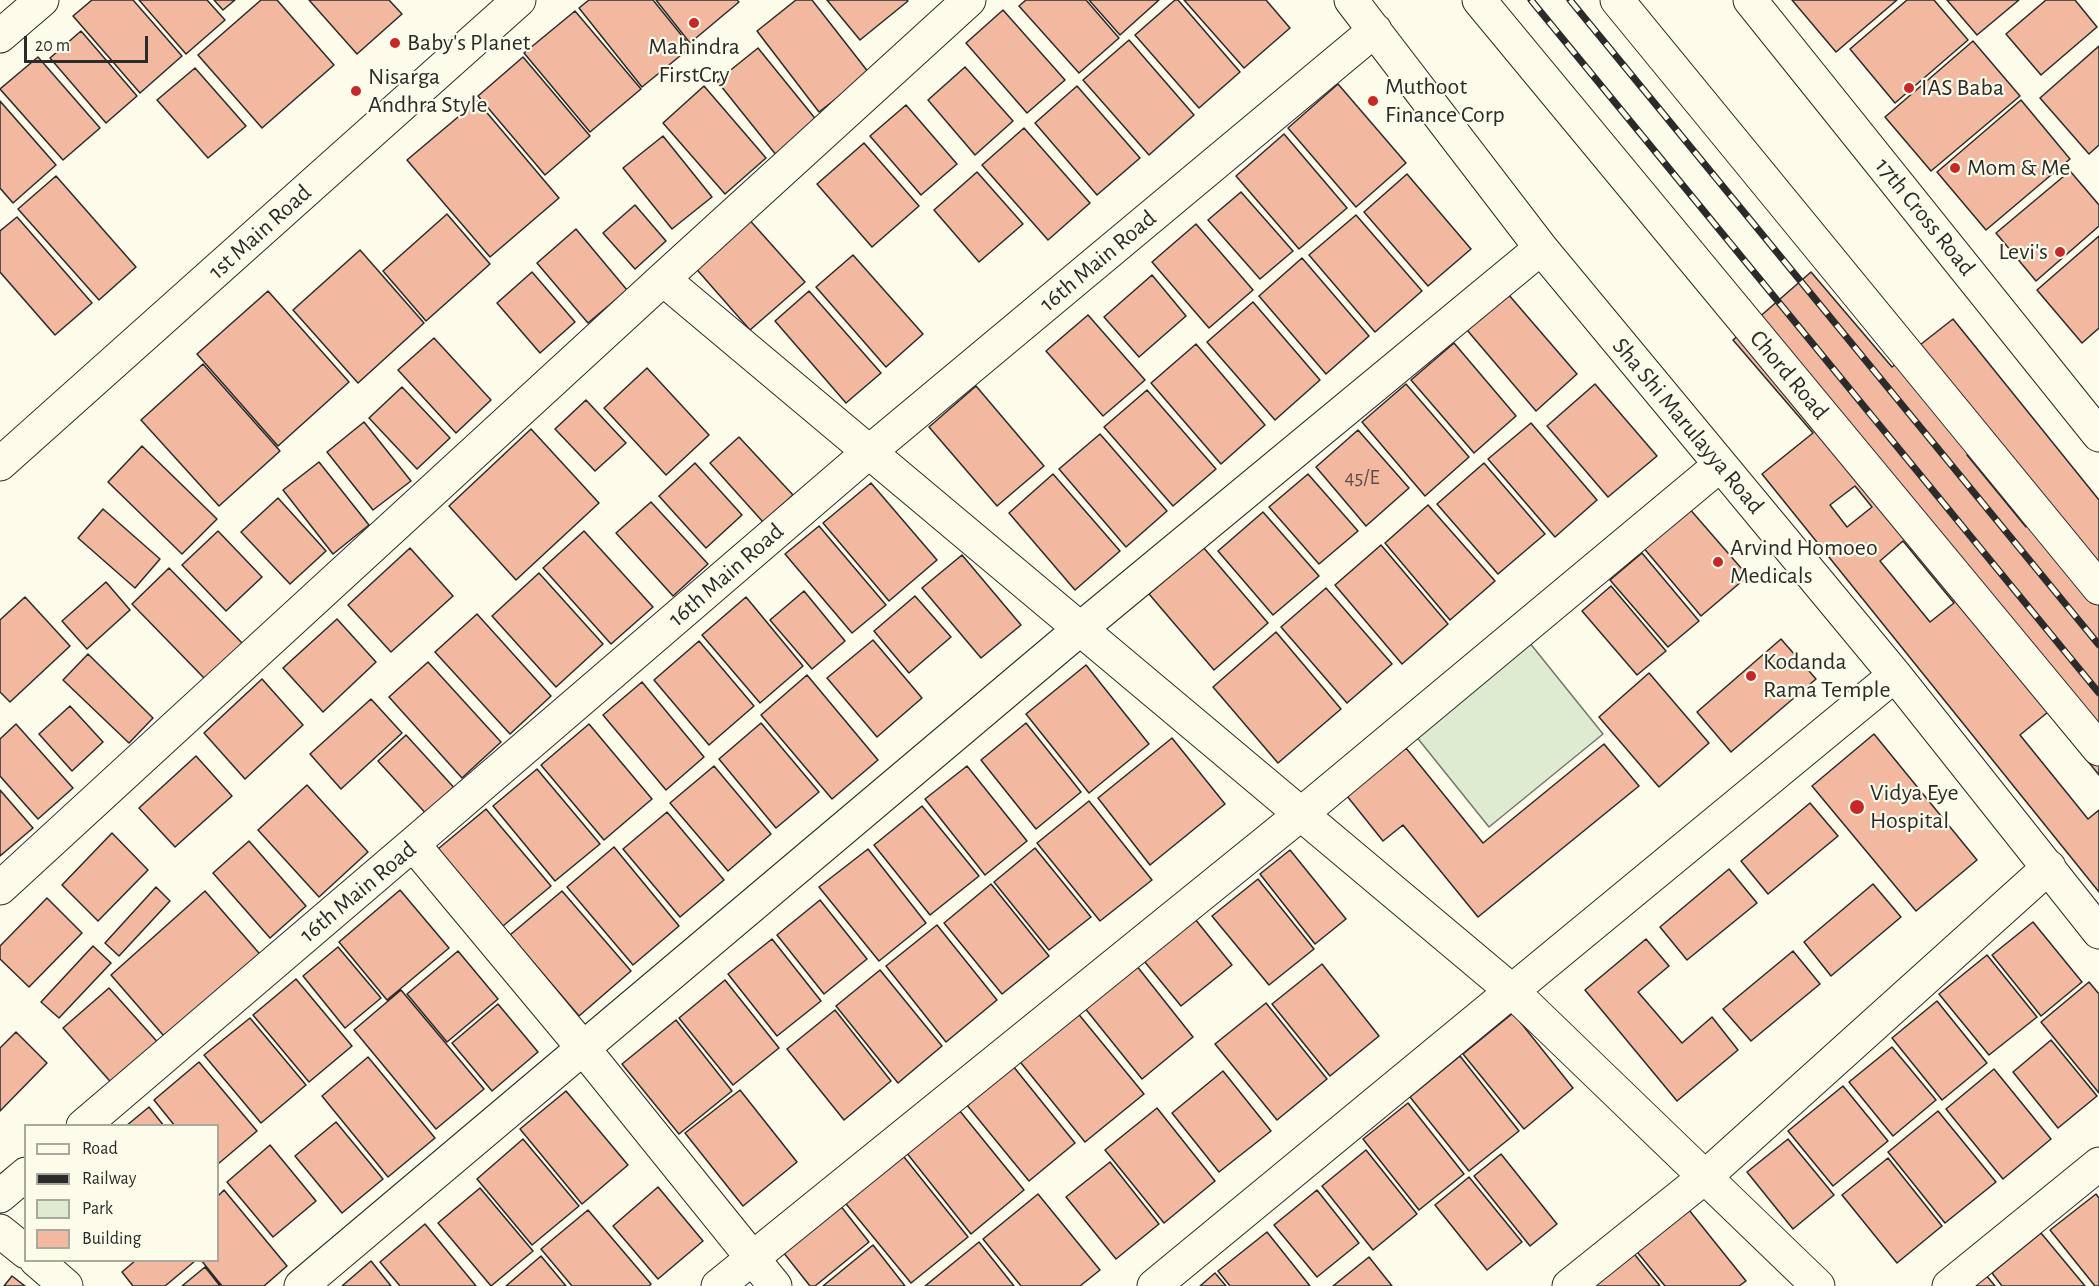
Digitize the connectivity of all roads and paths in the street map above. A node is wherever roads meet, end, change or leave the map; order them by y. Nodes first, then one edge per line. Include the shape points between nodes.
1 (42, 0) edge
2 (519, 0) edge
3 (969, 0) edge
4 (1351, 0) edge
5 (1479, 0) edge
6 (1617, 0) edge
7 (1750, 0) edge
8 (1375, 30) junction
9 (0, 36) edge
10 (1541, 248) junction
11 (663, 279) junction
12 (2099, 435) edge
13 (869, 452) junction
14 (0, 464) edge
15 (1720, 465) junction
16 (2099, 588) edge
17 (1080, 629) junction
18 (1894, 675) junction
19 (2099, 749) edge
20 (1300, 814) junction
21 (414, 844) junction
22 (2049, 867) junction
23 (0, 888) edge
24 (2099, 932) edge
25 (1512, 991) junction
26 (582, 1048) junction
27 (84, 1124) edge
28 (2099, 1164) edge
29 (24, 1176) edge
30 (1705, 1177) junction
31 (0, 1196) edge
32 (0, 1231) edge
33 (24, 1250) edge
34 (753, 1258) junction
35 (38, 1262) edge
36 (66, 1286) edge
37 (302, 1286) edge
38 (718, 1286) edge
39 (775, 1286) edge
40 (1154, 1286) edge
41 (1569, 1286) edge
42 (1818, 1286) edge
43 (1949, 1286) edge

1 - 9 street
2 - 14 street, 1st Main Road
3 - 11 street
4 - 8 street, Sha Shi Marulayya Road
5 - 19 street, Chord Road
6 - 16 street
7 - 12 street, 17th Cross Road
8 - 10 street, Sha Shi Marulayya Road
8 - 13 street, 16th Main Road
10 - 15 street, Sha Shi Marulayya Road
10 - 17 street
11 - 13 street
11 - 23 street
13 - 17 street
13 - 21 street, 16th Main Road
15 - 18 street, Sha Shi Marulayya Road
15 - 20 street
17 - 20 street
17 - 26 street
18 - 22 street, Sha Shi Marulayya Road
18 - 25 street
20 - 25 street
20 - 34 street
21 - 26 street
21 - 27 street, 16th Main Road
22 - 24 street, Sha Shi Marulayya Road
22 - 30 street
25 - 30 street
25 - 40 street
26 - 34 street
26 - 37 street
28 - 43 street
29 - 31 street
30 - 41 street
30 - 42 street
32 - 33 street
34 - 38 street
34 - 39 street
35 - 36 street

